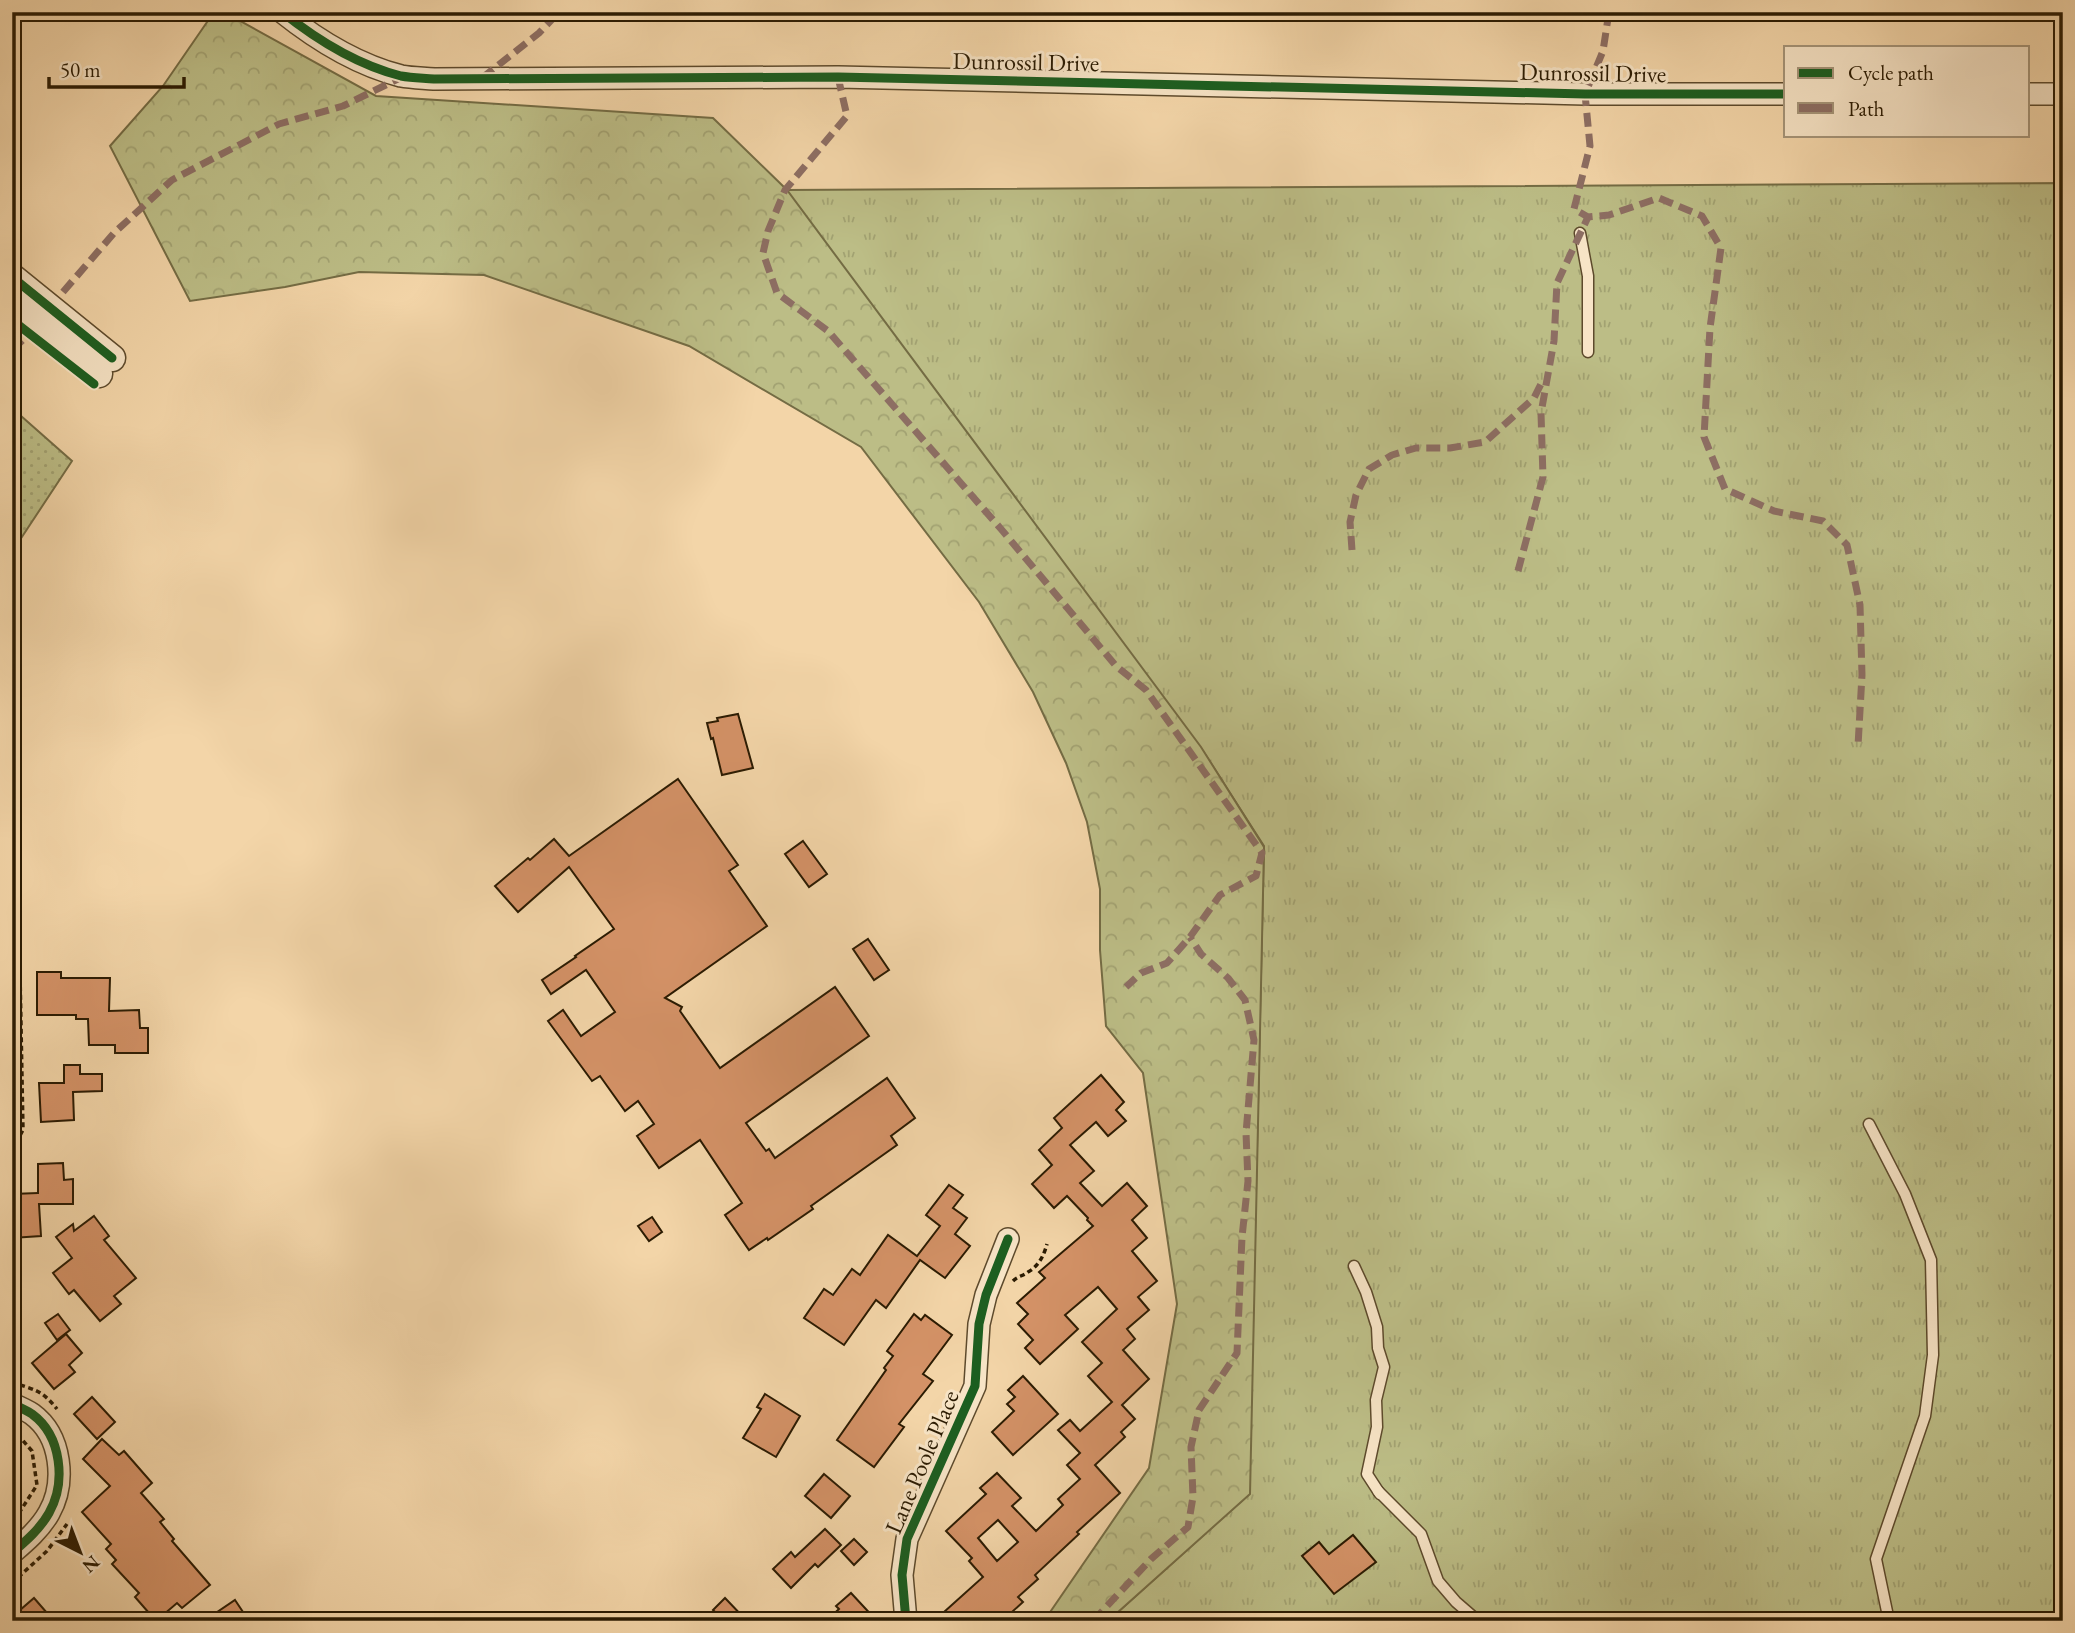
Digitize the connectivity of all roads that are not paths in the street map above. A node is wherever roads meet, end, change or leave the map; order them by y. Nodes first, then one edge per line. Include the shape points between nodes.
1 (282, 12) edge
2 (1784, 94) edge
3 (2030, 94) edge
4 (2063, 94) edge
5 (1580, 233) dead end
6 (12, 277) edge
7 (12, 304) edge
8 (1588, 352) dead end
9 (1869, 1124) dead end
10 (1007, 1239) dead end
11 (1354, 1266) dead end
12 (12, 1404) edge
13 (12, 1553) edge
14 (906, 1621) edge
15 (1478, 1621) edge
16 (1889, 1621) edge

1 - 2 street, Dunrossil Drive via 319,39 368,65 434,79 838,77 1585,94
3 - 4 street
5 - 8 lane via 1588,276
6 - 7 street via 105,366
9 - 16 lane via 1905,1194 1931,1260 1933,1355 1924,1416 1876,1559
10 - 14 street, Lane Poole Place via 982,1313 975,1386 907,1539 902,1575
11 - 15 lane via 1377,1327 1384,1367 1367,1474 1421,1534 1438,1581
12 - 13 street via 40,1422 58,1457 55,1502 38,1529

